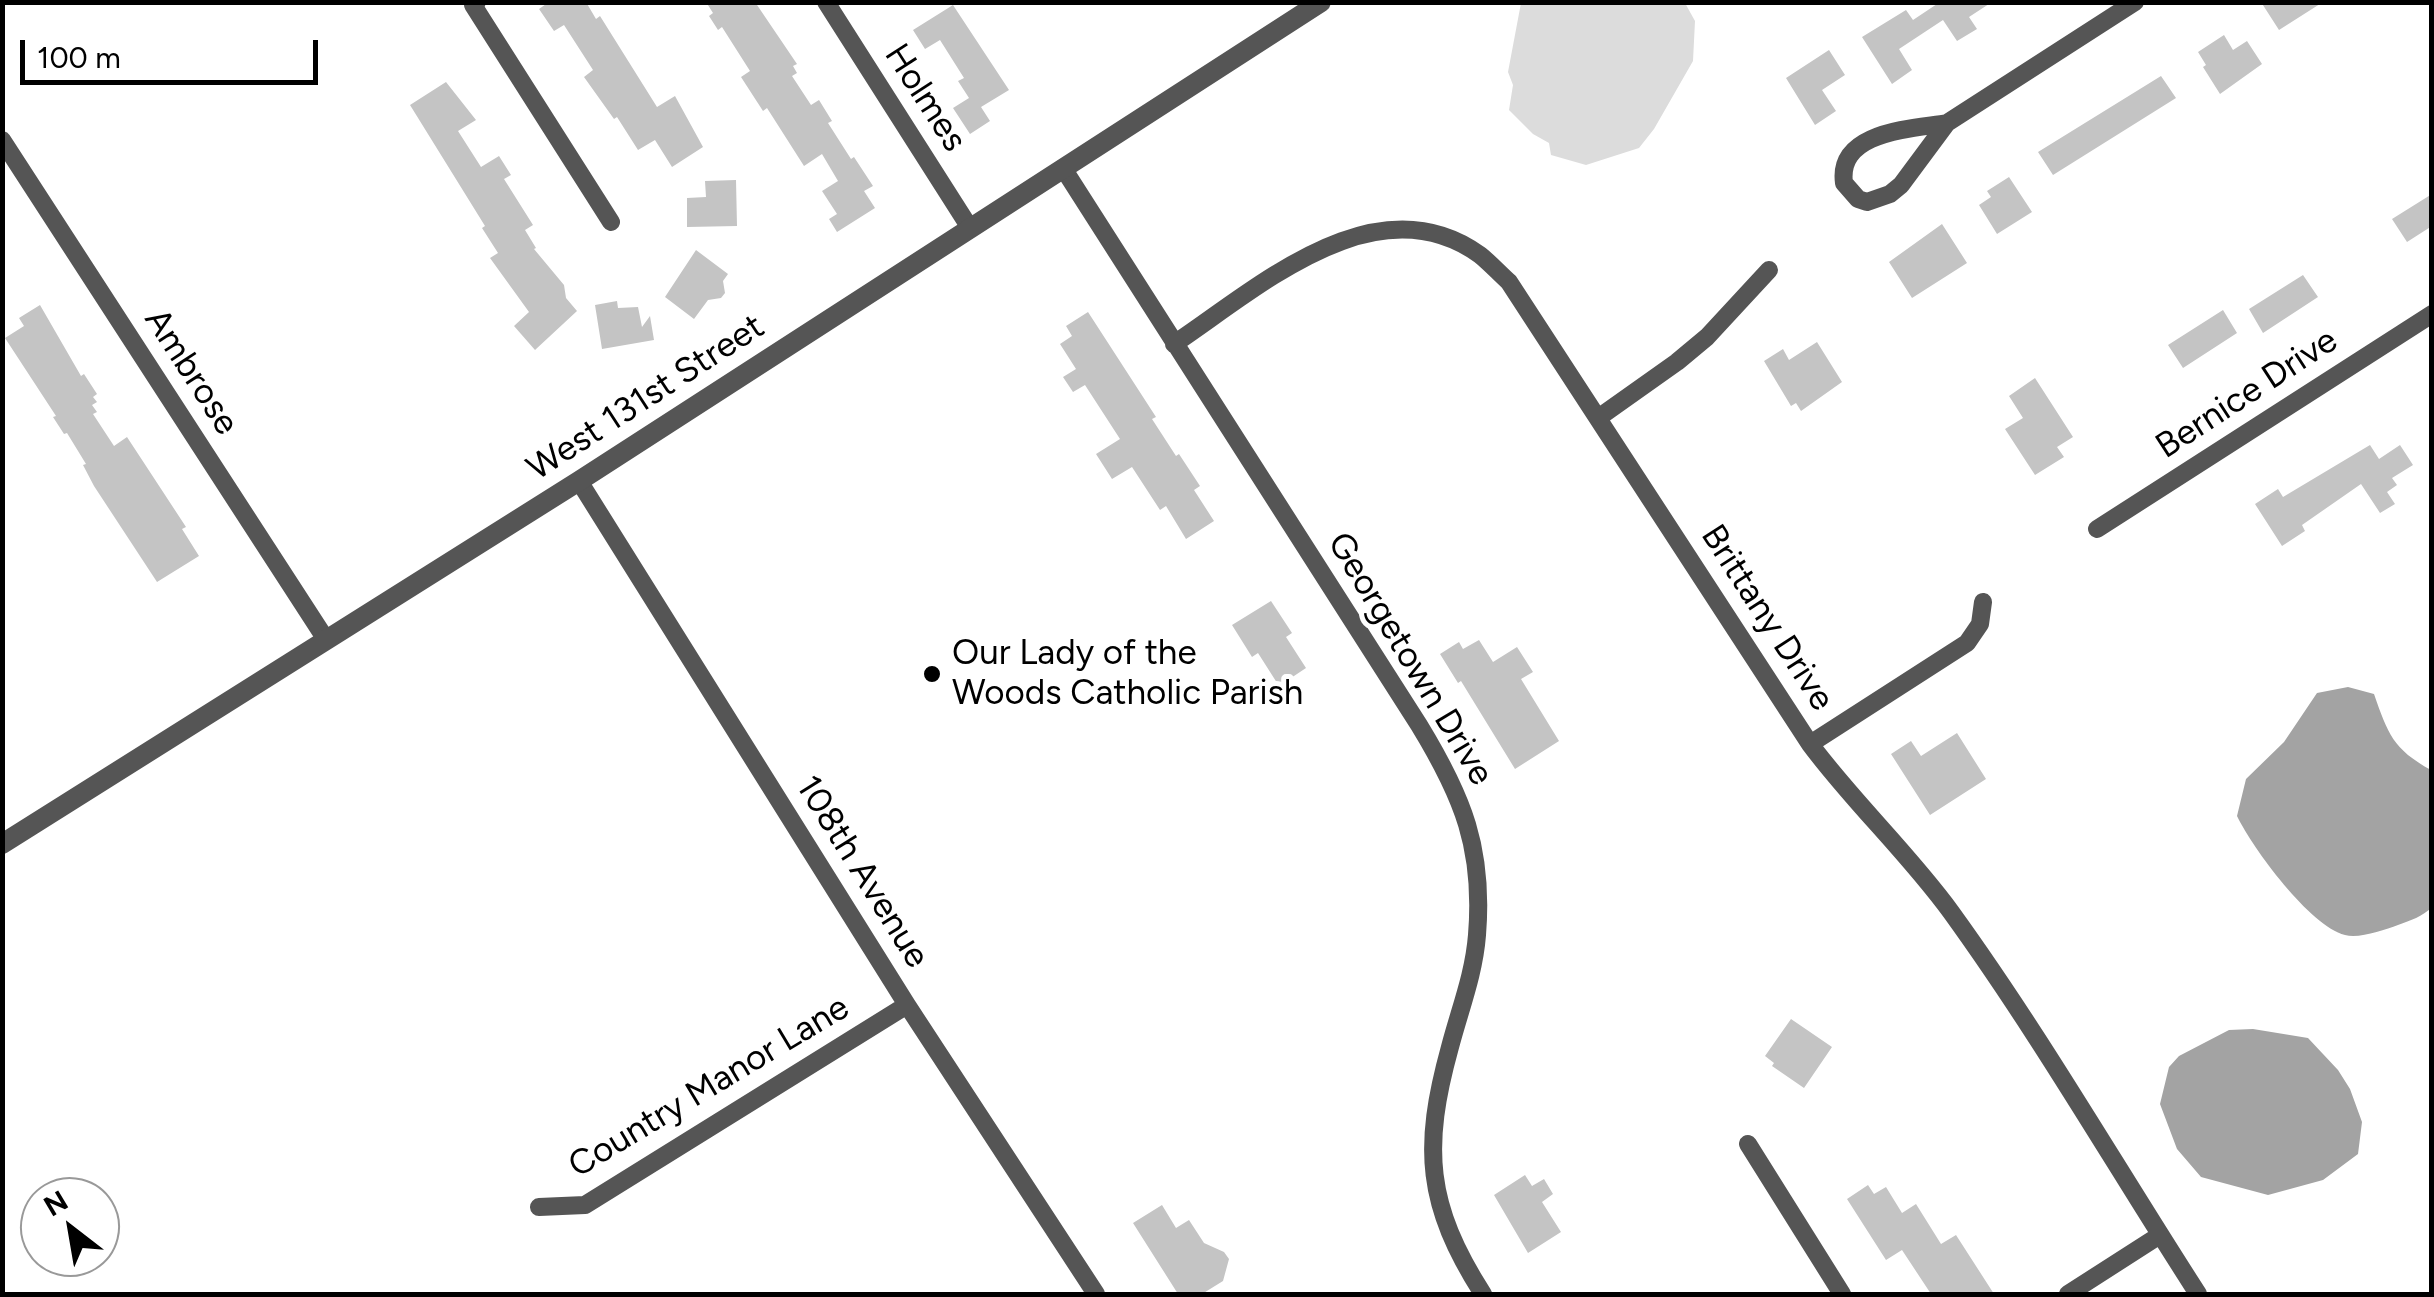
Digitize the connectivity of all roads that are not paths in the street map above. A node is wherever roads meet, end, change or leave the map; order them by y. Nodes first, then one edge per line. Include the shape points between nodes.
1 (826, 2) edge
2 (1321, 2) edge
3 (2136, 2) edge
4 (475, 4) edge
5 (1947, 123) junction
6 (2, 140) edge
7 (1063, 168) junction
8 (611, 222) dead end
9 (970, 228) junction
10 (1769, 270) dead end
11 (2432, 314) edge
12 (1174, 344) junction
13 (1598, 418) junction
14 (579, 481) junction
15 (2097, 530) dead end
16 (1983, 602) dead end
17 (325, 638) junction
18 (1810, 744) junction
19 (2, 844) edge
20 (907, 1006) junction
21 (1748, 1144) dead end
22 (538, 1206) dead end
23 (2160, 1235) junction
24 (1096, 1294) edge
25 (1483, 1294) edge
26 (1842, 1294) edge
27 (2068, 1294) edge
28 (2198, 1294) edge

1 - 9 street, Holmes
2 - 7 street, West 131st Street
3 - 5 street
4 - 8 street
5 - 5 street via 1865,142 1845,162 1844,183 1867,202 1890,194
6 - 17 street, Ambrose
7 - 9 street, West 131st Street
7 - 12 street, Georgetown Drive
9 - 14 street, West 131st Street
10 - 13 street via 1677,362
11 - 15 street, Bernice Drive
12 - 13 street, Brittany Drive via 1318,248 1353,235 1414,231 1479,254 1508,282
12 - 25 street, Georgetown Drive via 1460,798 1476,861 1477,936 1436,1102 1432,1156 1446,1223
13 - 18 street, Brittany Drive
14 - 17 street, West 131st Street
14 - 20 street, 108th Avenue
16 - 18 street via 1980,624 1967,643
17 - 19 street, West 131st Street
18 - 23 street, Brittany Drive via 1953,915
20 - 22 street, Country Manor Lane via 585,1205
20 - 24 street, 108th Avenue
21 - 26 street
23 - 27 street
23 - 28 street, Brittany Drive

